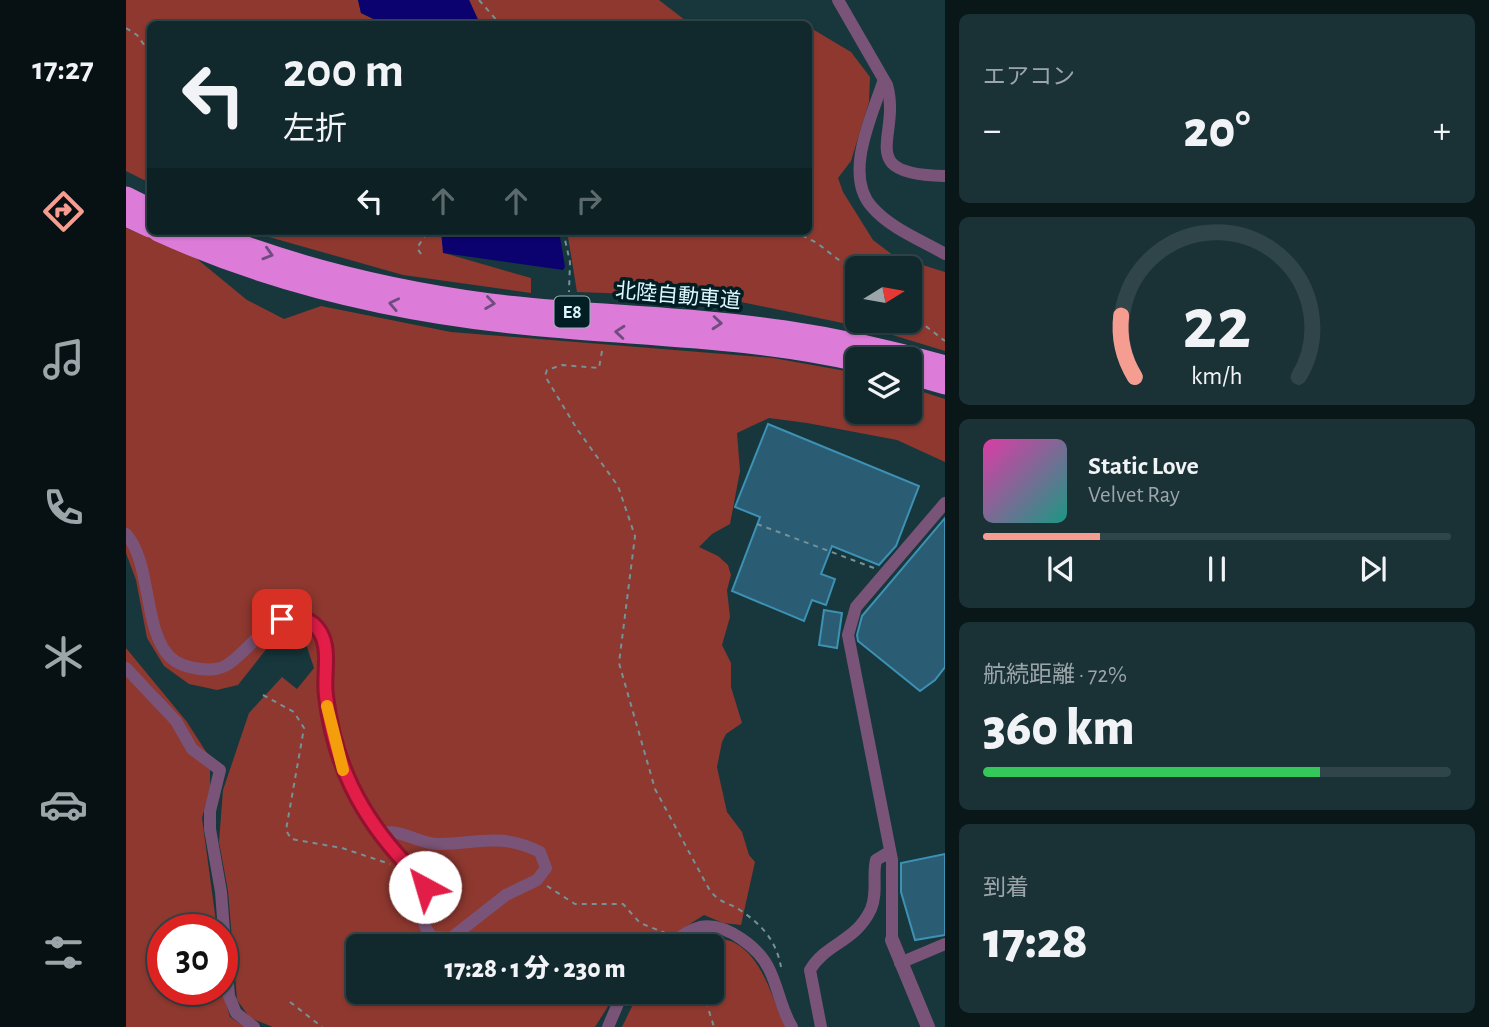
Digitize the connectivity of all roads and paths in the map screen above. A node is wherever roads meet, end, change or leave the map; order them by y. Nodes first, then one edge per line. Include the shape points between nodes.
1 (479, 0) edge
2 (838, 0) edge
3 (497, 21) edge
4 (126, 28) edge
5 (147, 48) edge
6 (883, 82) junction
7 (945, 176) edge
8 (126, 197) edge
9 (147, 207) edge
10 (126, 216) edge
11 (147, 226) edge
12 (169, 235) edge
13 (216, 235) edge
14 (425, 235) edge
15 (565, 235) edge
16 (801, 235) edge
17 (421, 254) dead end
18 (945, 254) edge
19 (845, 265) edge
20 (569, 292) dead end
21 (922, 323) edge
22 (945, 341) edge
23 (602, 351) dead end
24 (845, 359) edge
25 (945, 366) edge
26 (922, 377) edge
27 (945, 384) edge
28 (945, 503) edge
29 (757, 524) dead end
30 (126, 534) edge
31 (884, 572) junction
32 (126, 668) edge
33 (262, 695) dead end
34 (382, 833) junction
35 (892, 860) junction
36 (407, 864) junction
37 (537, 880) junction
38 (667, 934) edge
39 (688, 934) edge
40 (892, 940) joint
41 (945, 944) edge
42 (900, 963) junction
43 (781, 967) dead end
44 (290, 1002) dead end
45 (619, 1004) edge
46 (707, 1004) edge
47 (254, 1027) edge
48 (323, 1027) edge
49 (608, 1027) edge
50 (714, 1027) edge
51 (792, 1027) edge
52 (821, 1027) edge
53 (928, 1027) edge

1 - 3 path
2 - 6 street
4 - 5 path
6 - 7 street via 890,96 885,137 888,157 913,175
6 - 18 street via 860,165 866,198 890,222
8 - 9 highway
10 - 11 highway
24 -> 12 highway, 北陸自動車道 / E8 via 747,343 435,313 300,281
13 -> 25 highway, 北陸自動車道 / E8 via 315,268 435,295 548,310 783,330
14 - 17 path via 417,248
15 - 20 path
16 - 19 path
21 - 22 path
23 - 43 path via 599,368 556,365 545,376 618,486 635,536 619,663 645,762 709,889 719,902 738,909 772,939
26 - 27 highway
28 - 31 street
29 - 31 path
30 - 34 street via 139,554 159,639 170,658 184,666 203,670 227,665 282,619 299,617 315,625 323,637 328,711 345,776
31 - 35 street via 856,607 848,635
32 - 47 street via 177,722 192,749 220,770 210,829 221,892 229,996 236,1013
33 - 36 path via 294,712 304,728 286,830 291,839 342,848 395,865
34 - 36 street
34 - 37 street via 395,831 437,844 499,839 533,848 546,861 547,869
35 - 40 street
35 - 52 street via 886,854 876,860 876,895 860,928 816,959 810,970
36 - 37 street via 427,880 421,909 427,932 438,939 451,938 506,895
37 - 38 path via 575,904 623,904 640,923
39 - 51 street via 702,926 741,939 769,968
40 - 42 street
41 - 42 street
42 - 53 street
44 - 48 path
45 - 49 street
46 - 50 path

